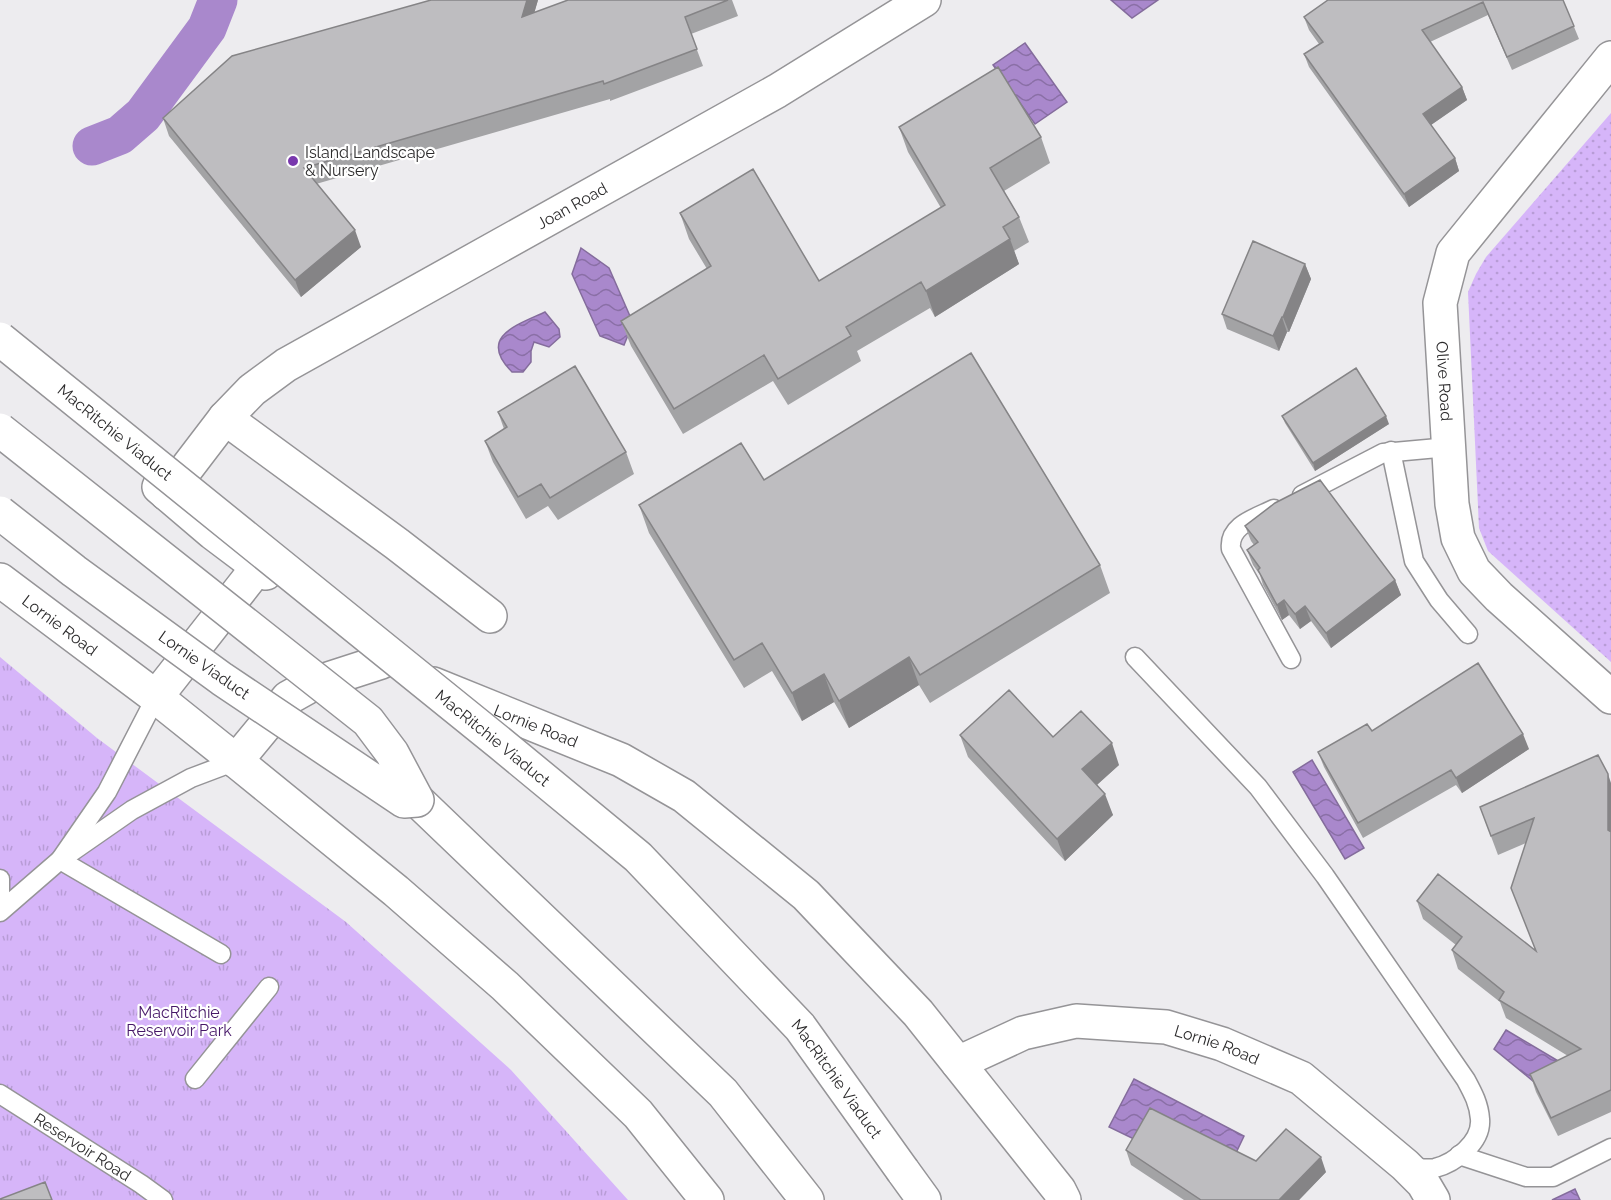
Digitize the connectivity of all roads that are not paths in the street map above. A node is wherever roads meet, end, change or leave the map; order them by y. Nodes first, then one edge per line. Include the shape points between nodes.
1 (924, 0) edge
2 (1611, 58) edge
3 (0, 339) edge
4 (0, 356) edge
5 (225, 418) junction
6 (0, 430) edge
7 (1449, 447) junction
8 (1391, 451) junction
9 (167, 494) junction
10 (0, 513) edge
11 (258, 567) junction
12 (0, 580) edge
13 (490, 616) dead end
14 (1468, 634) dead end
15 (1135, 657) dead end
16 (1291, 659) dead end
17 (381, 662) junction
18 (156, 697) junction
19 (1611, 697) edge
20 (236, 761) junction
21 (417, 800) junction
22 (60, 860) junction
23 (0, 879) edge
24 (0, 898) edge
25 (0, 912) edge
26 (221, 954) dead end
27 (269, 987) dead end
28 (958, 1063) junction
29 (195, 1079) dead end
30 (0, 1094) edge
31 (1611, 1148) edge
32 (1459, 1155) junction
33 (1405, 1165) junction
34 (163, 1200) edge
35 (707, 1200) edge
36 (807, 1200) edge
37 (924, 1200) edge
38 (1065, 1200) edge
39 (1433, 1200) edge

1 - 5 main road, Joan Road via 777,91 286,364 252,390
2 - 7 main road, Olive Road via 1453,253 1440,303
3 - 37 main road, MacRitchie Viaduct, bridge via 638,857 800,1027
4 - 9 main road, Lornie Road
5 - 9 main road, Joan Road
5 - 13 main road
6 - 21 main road, bridge via 368,721 392,753
7 - 8 lane
7 - 19 main road, Olive Road via 1458,538 1474,571
8 - 14 lane via 1414,561 1439,600
8 - 16 lane via 1236,528 1230,540
9 - 11 main road, Lornie Road
10 - 21 main road, Lornie Viaduct, bridge via 222,680 404,801
11 - 17 main road, Lornie Road
11 - 18 main road
12 - 18 main road, Lornie Road
15 - 32 lane via 1258,787 1325,876 1466,1080 1478,1103 1480,1122 1472,1143
17 - 20 main road via 313,684 288,698
17 - 28 main road, Lornie Road via 621,760 684,796 806,895 918,1013
18 - 20 main road, Lornie Road
18 - 22 lane via 107,792
20 - 22 lane via 191,778 132,810
20 - 35 main road, Lornie Road via 505,986 638,1114
21 - 36 main road via 723,1093
22 - 25 lane
22 - 26 lane
23 - 24 lane
27 - 29 lane
28 - 33 main road, Lornie Road via 1023,1033 1076,1021 1166,1027 1222,1044 1301,1078
28 - 38 main road, Lornie Road
30 - 34 lane, Reservoir Road
31 - 32 lane via 1553,1178 1526,1177
32 - 33 lane via 1436,1168
33 - 39 main road, Lornie Road

